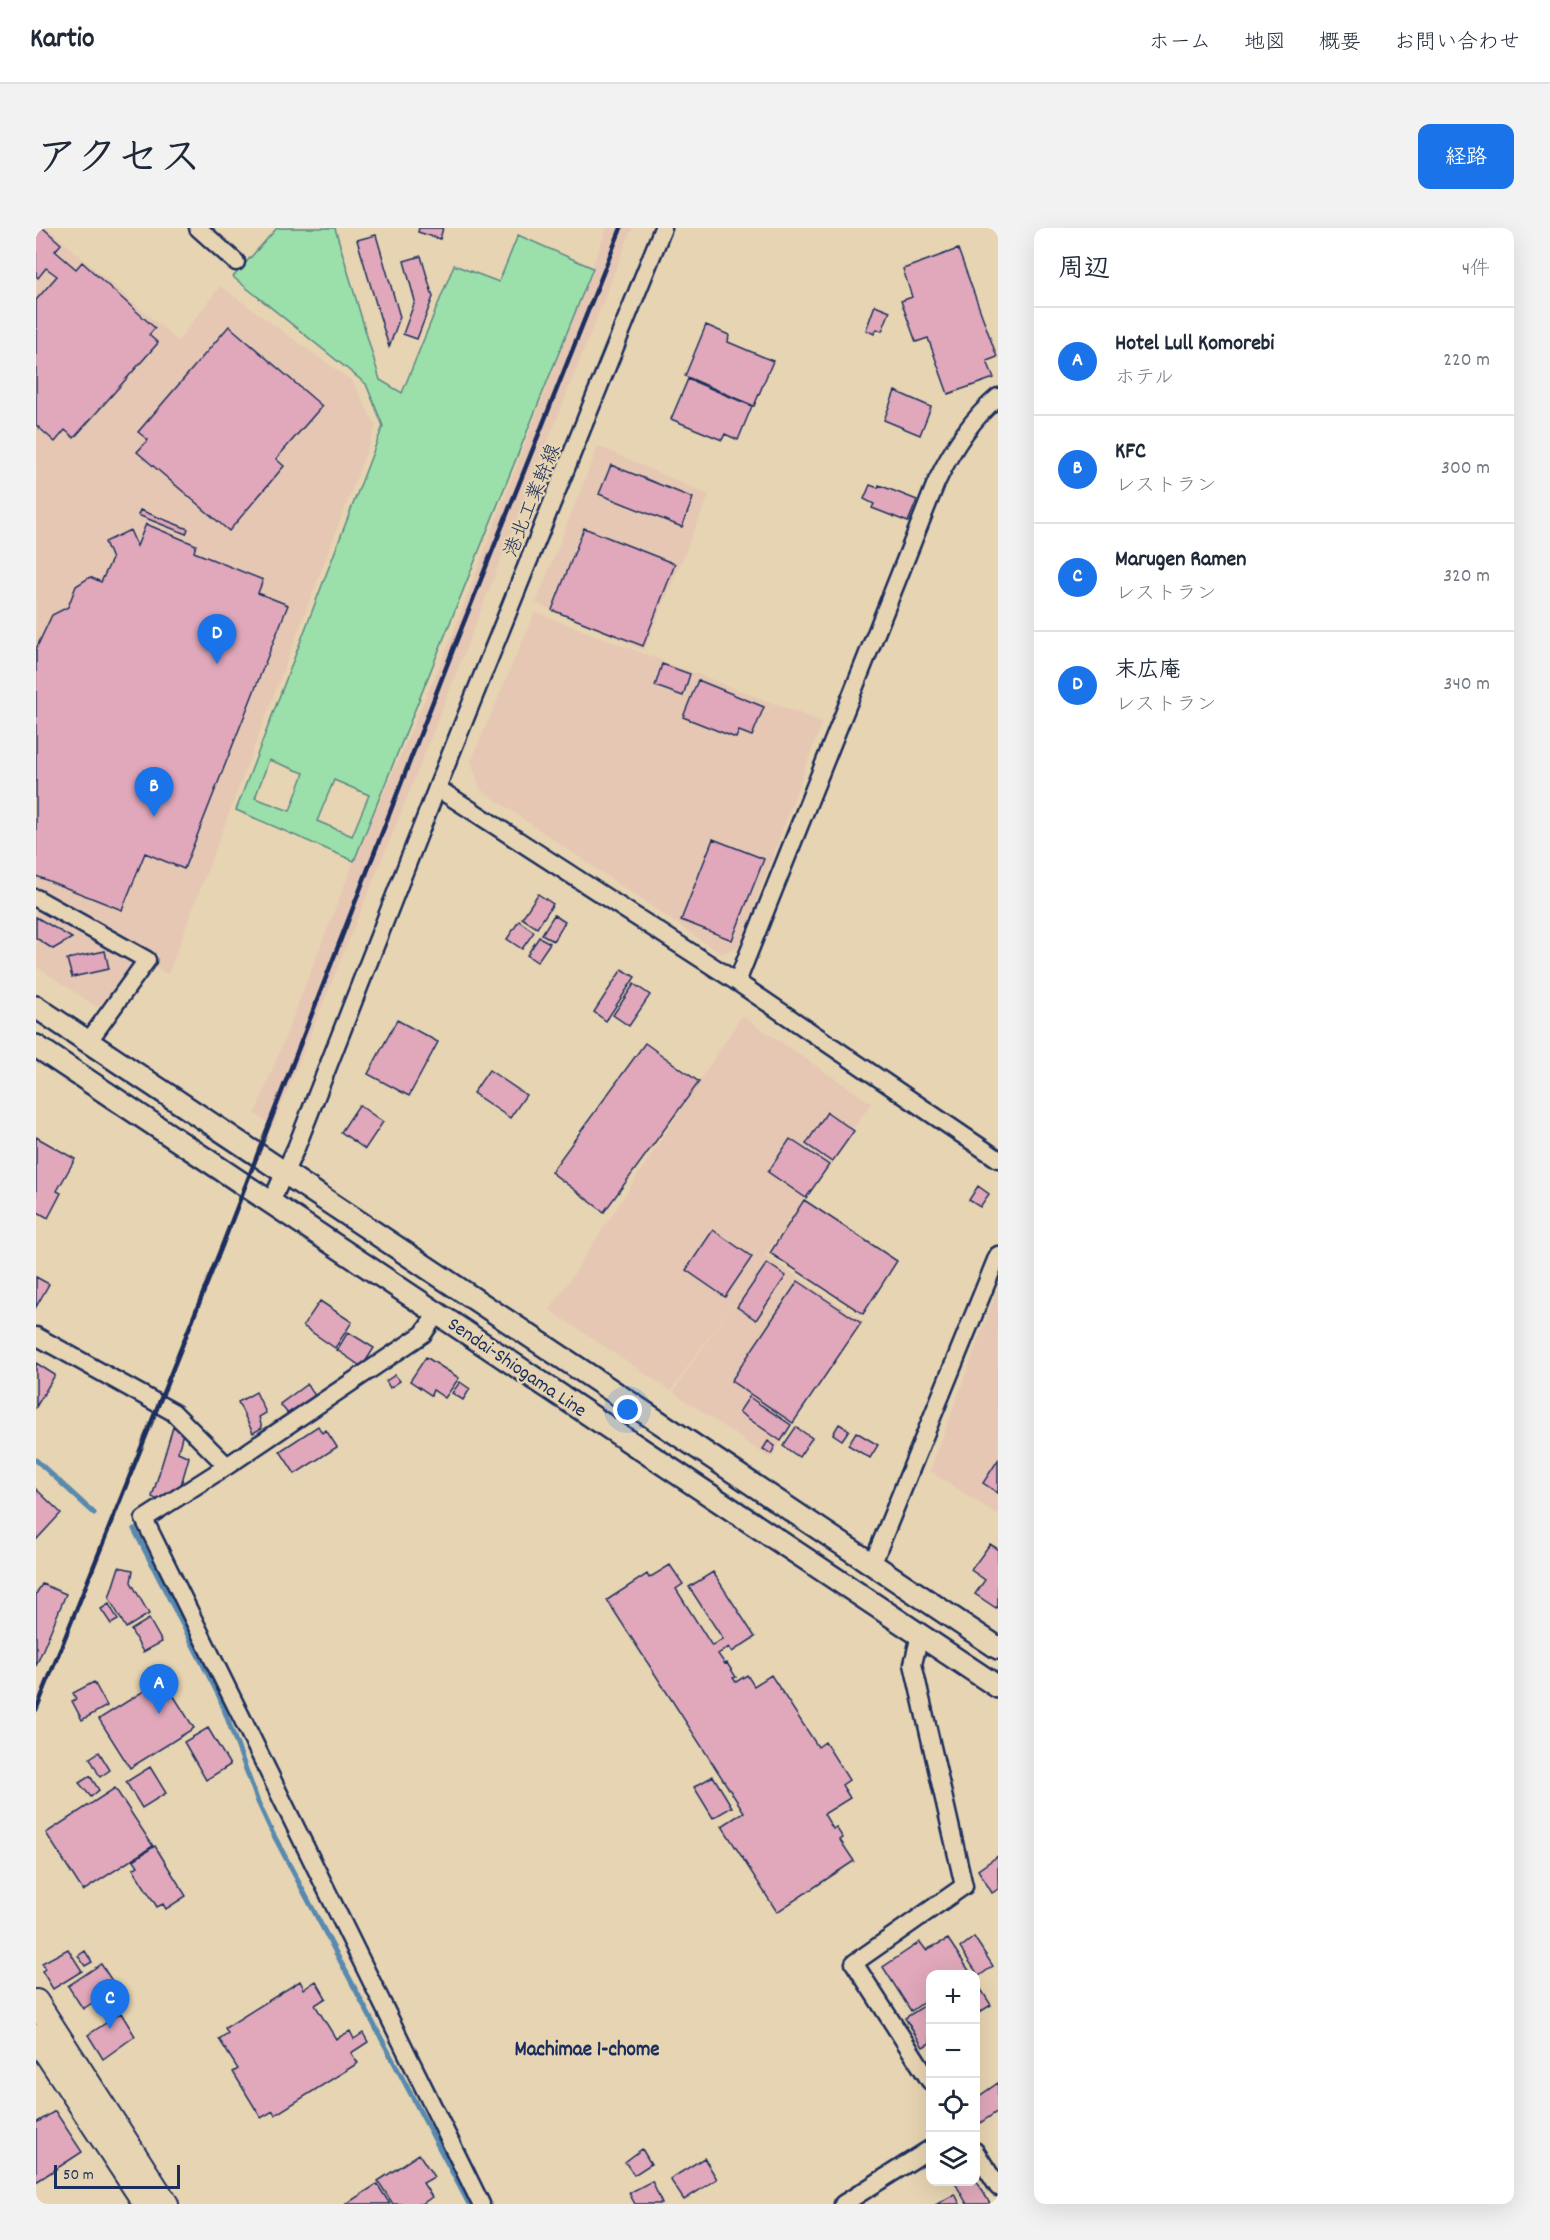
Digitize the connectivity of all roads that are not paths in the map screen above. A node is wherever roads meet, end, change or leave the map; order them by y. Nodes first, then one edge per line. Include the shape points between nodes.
1 (198, 228) edge
2 (663, 228) edge
3 (236, 262) dead end
4 (998, 397) edge
5 (437, 788) junction
6 (36, 898) edge
7 (737, 982) junction
8 (36, 1007) edge
9 (88, 1042) junction
10 (36, 1046) edge
11 (998, 1159) edge
12 (285, 1172) junction
13 (271, 1202) junction
14 (998, 1255) edge
15 (438, 1312) junction
16 (36, 1336) edge
17 (227, 1466) junction
18 (872, 1565) junction
19 (920, 1635) junction
20 (998, 1648) edge
21 (998, 1687) edge
22 (36, 2002) edge
23 (36, 2037) edge
24 (928, 2078) edge
25 (926, 2151) edge
26 (980, 2159) edge
27 (998, 2187) edge
28 (146, 2204) edge
29 (166, 2204) edge
30 (481, 2204) edge
31 (843, 2204) edge

1 - 3 street
2 - 5 street, 港北工業幹線
4 - 7 street via 950,452 936,483
5 - 7 street
5 - 12 street, 港北工業幹線
6 - 9 street via 147,960
7 - 11 street
8 - 9 main road, Sendai-Shiogama Line
9 - 12 main road, Sendai-Shiogama Line
10 - 13 main road, Sendai-Shiogama Line
12 - 13 street, 港北工業幹線
12 - 18 main road, Sendai-Shiogama Line
13 - 15 main road, Sendai-Shiogama Line
14 - 18 street
15 - 17 street via 423,1334
15 - 19 main road, Sendai-Shiogama Line
16 - 17 street via 173,1412
17 - 30 street via 144,1519
18 - 20 main road, Sendai-Shiogama Line
19 - 21 main road, Sendai-Shiogama Line
19 - 24 street via 913,1664 964,1886 854,1963
22 - 29 highway
23 - 28 highway
25 - 31 street
26 - 27 street

